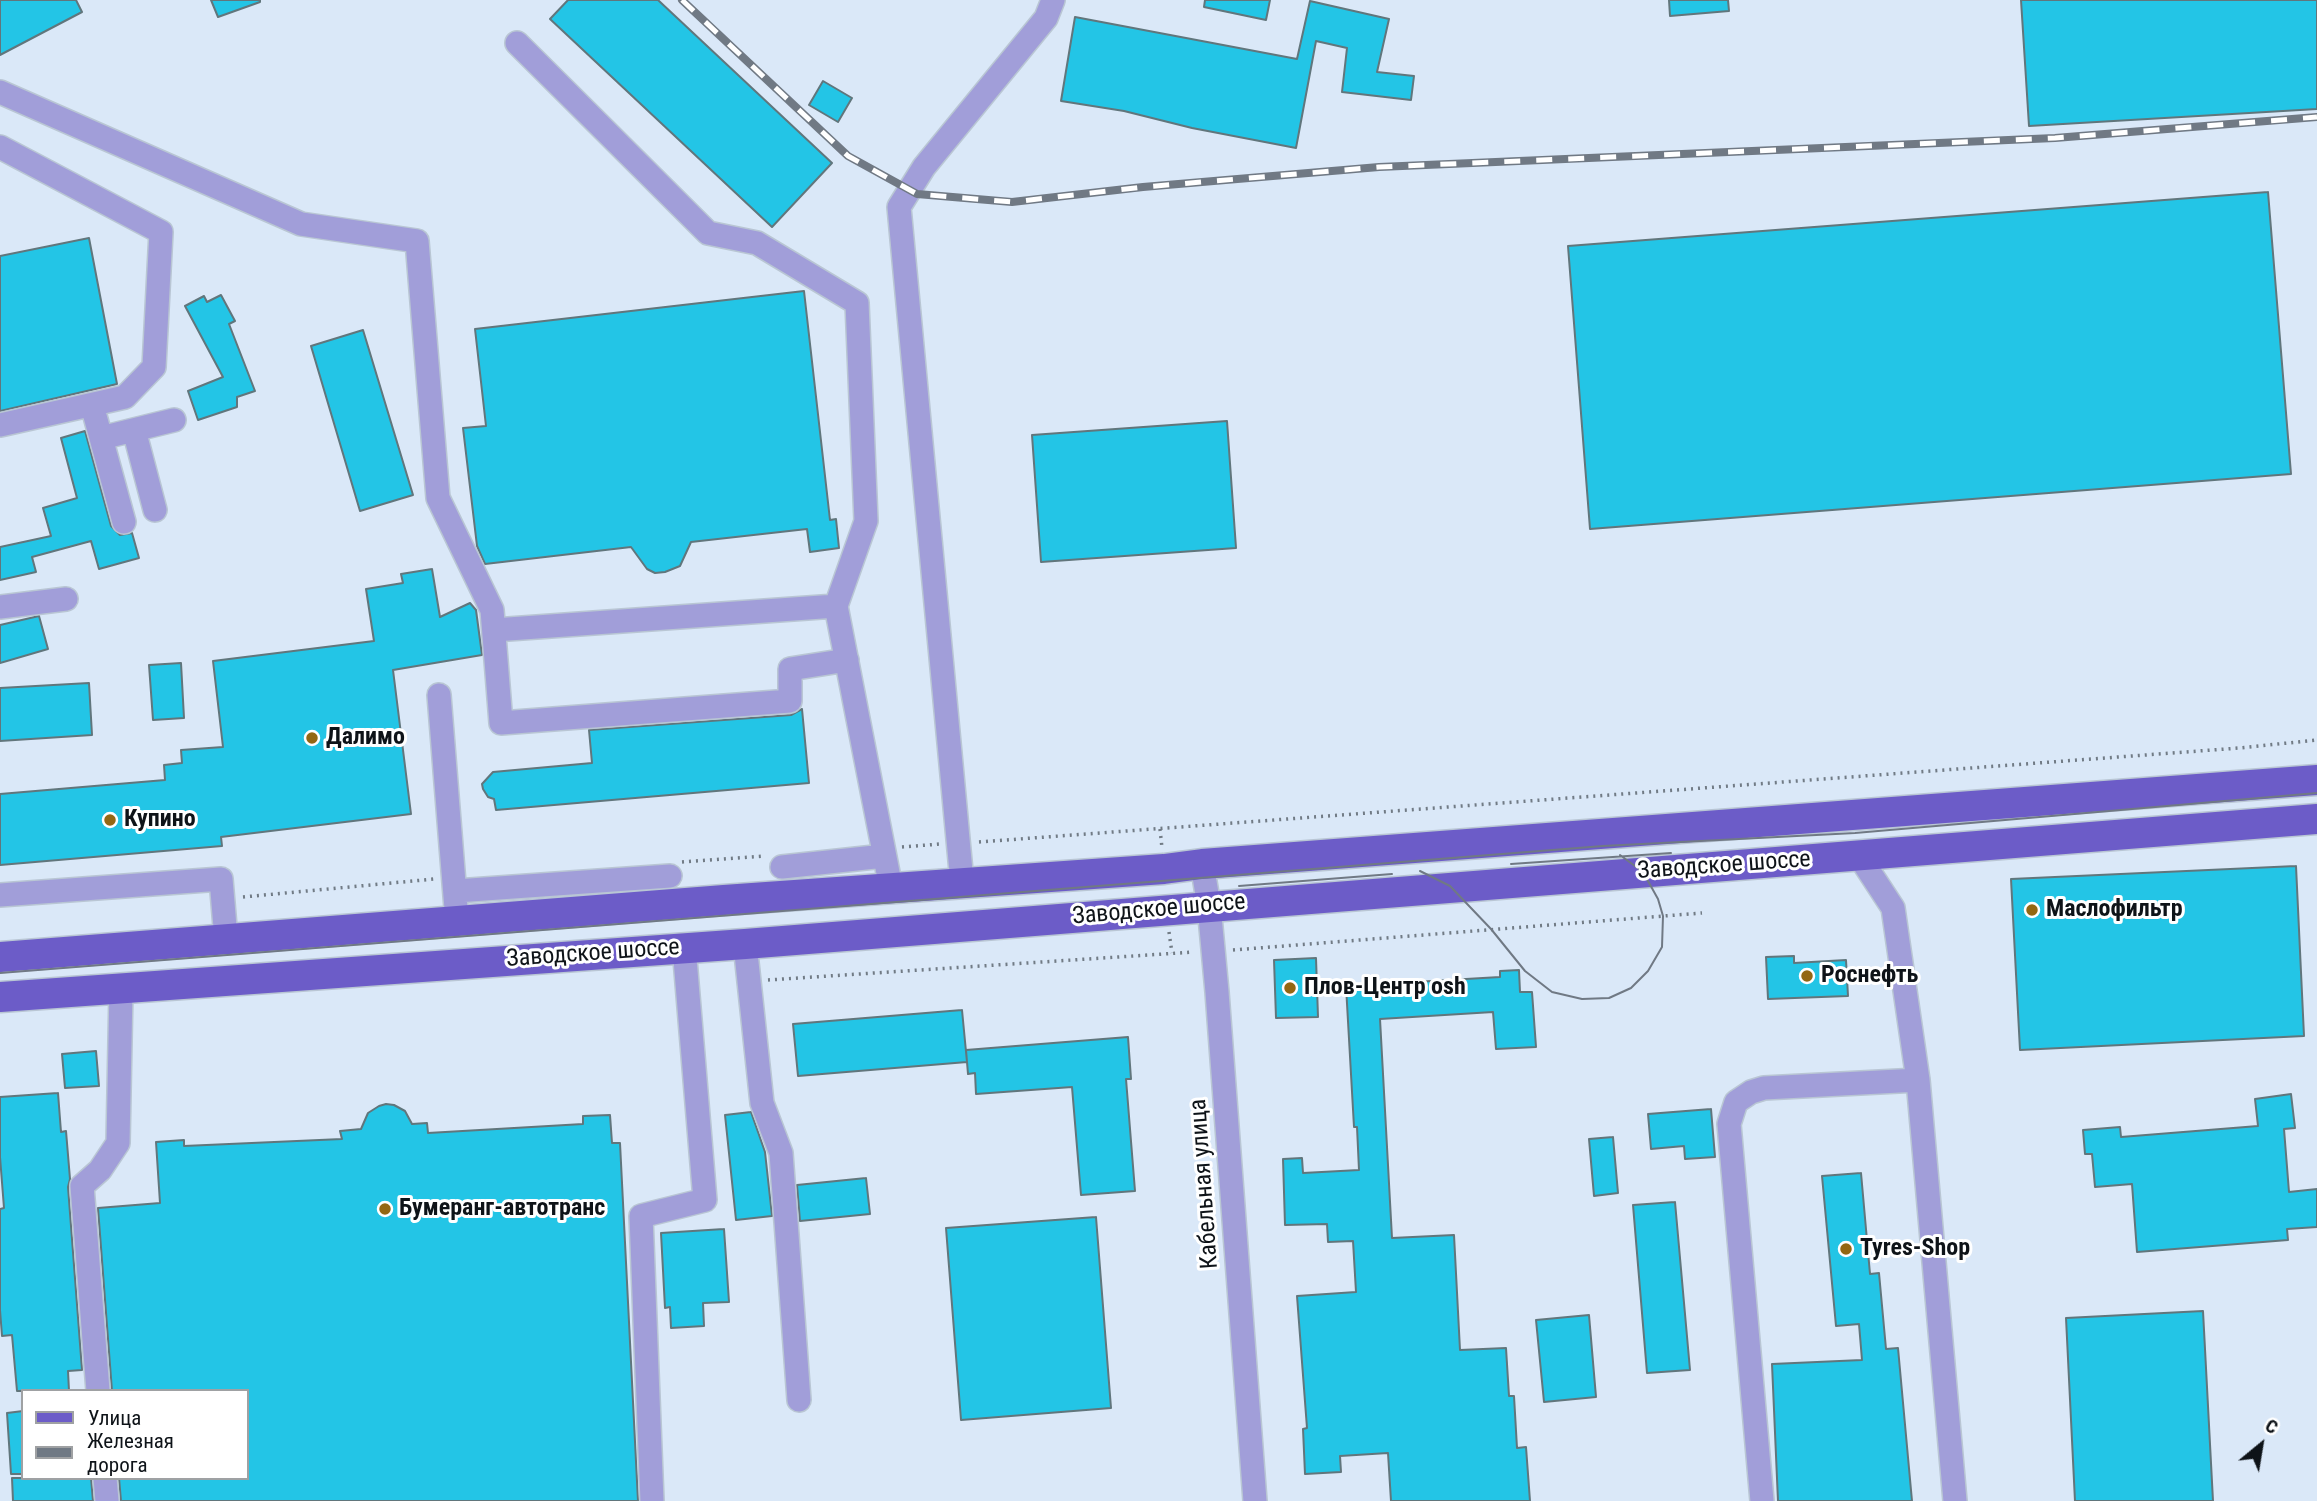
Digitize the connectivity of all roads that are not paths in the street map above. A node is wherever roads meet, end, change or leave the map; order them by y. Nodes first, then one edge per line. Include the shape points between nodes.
1 (1053, 0) edge
2 (517, 43) dead end
3 (0, 92) edge
4 (0, 147) edge
5 (92, 405) junction
6 (174, 420) dead end
7 (0, 425) edge
8 (134, 430) junction
9 (101, 438) junction
10 (155, 510) dead end
11 (124, 522) dead end
12 (66, 599) dead end
13 (836, 606) junction
14 (0, 607) edge
15 (494, 630) junction
16 (847, 660) junction
17 (439, 695) dead end
18 (2317, 780) edge
19 (1852, 816) junction
20 (2317, 819) edge
21 (883, 852) junction
22 (1859, 856) junction
23 (777, 861) road end
24 (1202, 864) junction
25 (673, 869) road end
26 (962, 882) junction
27 (455, 884) junction
28 (891, 888) junction
29 (0, 895) edge
30 (1209, 906) junction
31 (457, 921) junction
32 (226, 939) junction
33 (745, 944) junction
34 (684, 947) junction
35 (0, 957) edge
36 (121, 990) junction
37 (0, 998) edge
38 (1919, 1080) junction
39 (98, 1389) edge
40 (799, 1400) dead end
41 (105, 1480) edge
42 (107, 1501) edge
43 (652, 1501) edge
44 (1255, 1501) edge
45 (1762, 1501) edge
46 (1955, 1501) edge

1 - 26 street via 1046,18 924,167 899,207
2 - 13 street via 708,233 757,243 857,303 866,521
3 - 15 street via 301,224 417,240 438,498 492,610
4 - 5 street via 160,232 153,367 125,397
5 - 7 street
5 - 9 street
6 - 8 street
8 - 9 street
8 - 10 street
9 - 11 street
12 - 14 street
13 - 15 street
13 - 16 street
15 - 16 street via 501,723 790,701 790,669
16 - 21 street
17 - 27 street
18 - 19 main road, Заводское шоссе
19 - 22 main road
19 - 24 main road, Заводское шоссе
20 - 22 main road, Заводское шоссе
21 - 23 street
21 - 28 street
22 - 30 main road, Заводское шоссе
22 - 38 street via 1893,908
24 - 26 main road, Заводское шоссе
24 - 30 street, Кабельная улица
25 - 27 street
26 - 28 main road, Заводское шоссе
27 - 31 street
28 - 31 main road, Заводское шоссе
29 - 32 street via 221,879
30 - 33 main road, Заводское шоссе
30 - 44 street, Кабельная улица
31 - 32 main road, Заводское шоссе
32 - 35 main road, Заводское шоссе
33 - 34 main road, Заводское шоссе
33 - 40 street via 762,1103 781,1153
34 - 36 main road, Заводское шоссе
34 - 43 street via 705,1200 641,1216
36 - 37 main road, Заводское шоссе
36 - 39 street via 118,1143 100,1170 82,1186
38 - 45 street via 1765,1088 1737,1102 1729,1124
38 - 46 street
41 - 42 street

